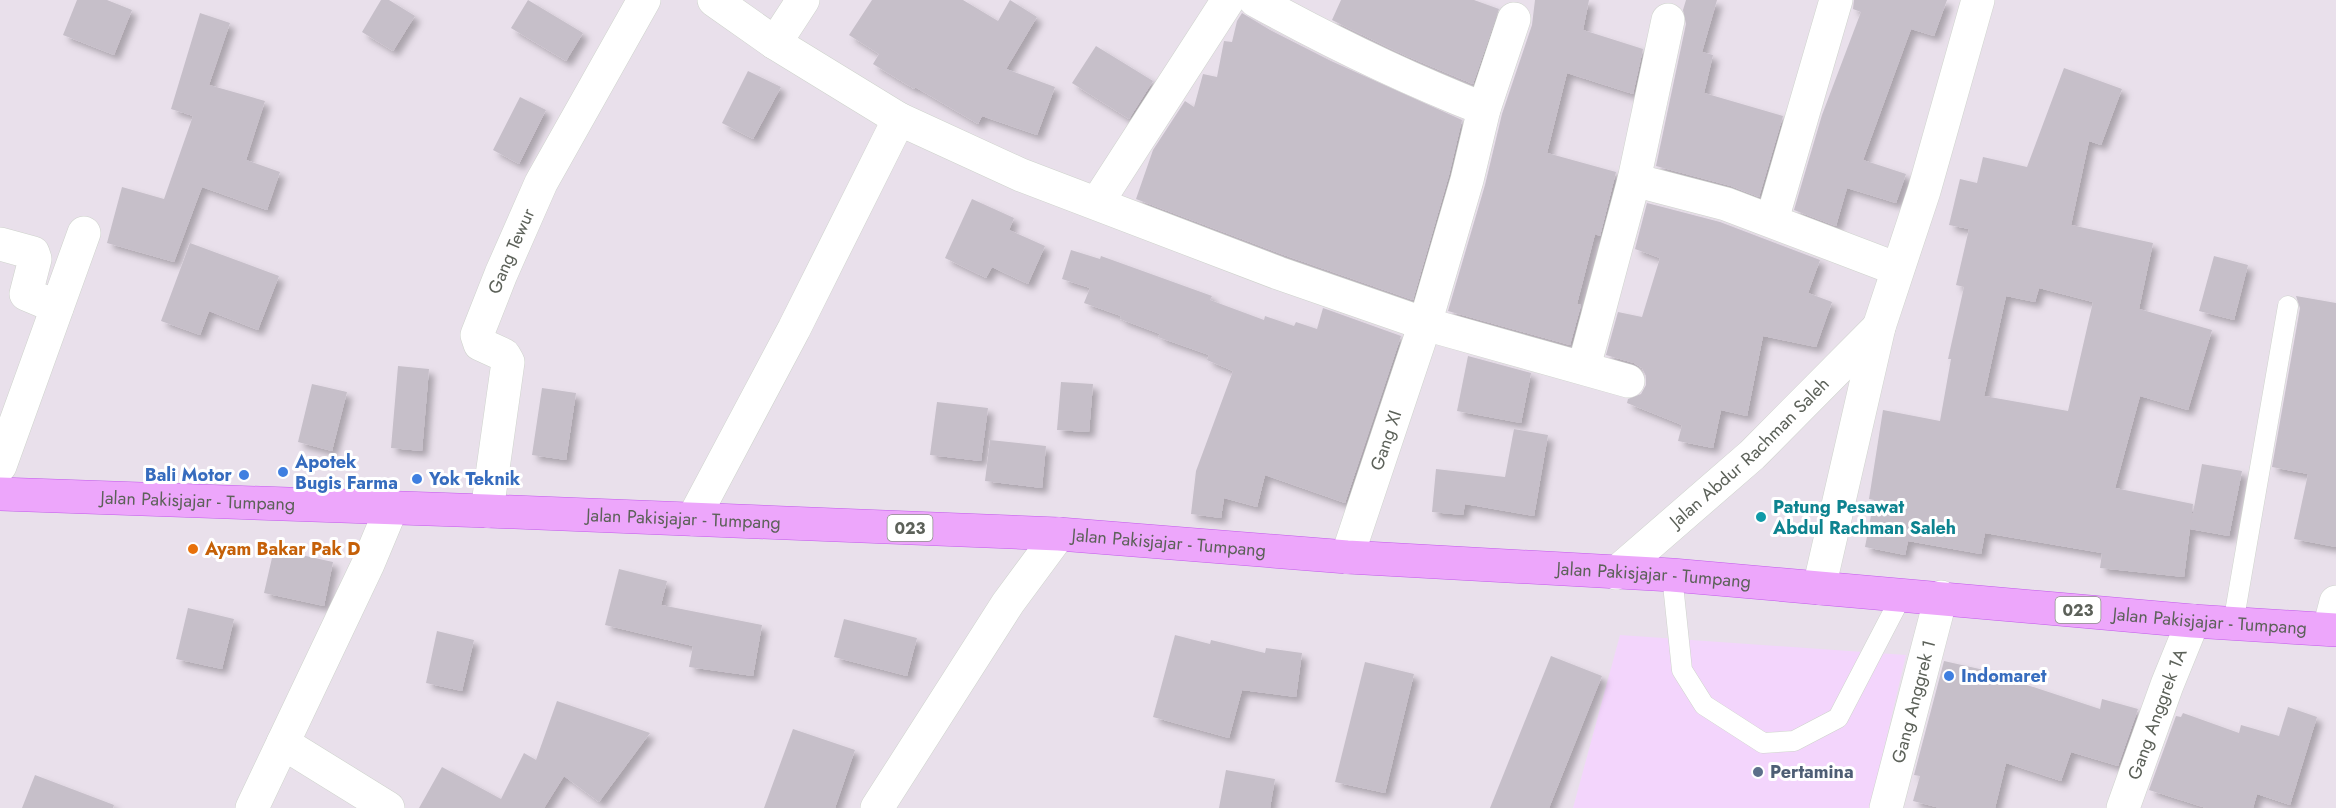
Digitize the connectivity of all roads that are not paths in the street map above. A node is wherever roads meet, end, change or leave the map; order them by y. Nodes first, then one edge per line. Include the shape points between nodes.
1 (644, 0) edge
2 (714, 0) edge
3 (803, 0) edge
4 (1228, 0) edge
5 (1255, 0) edge
6 (1836, 0) edge
7 (1978, 0) edge
8 (1514, 19) dead end
9 (1668, 20) dead end
10 (775, 43) junction
11 (1484, 109) junction
12 (899, 119) junction
13 (1634, 180) junction
14 (1097, 203) junction
15 (1772, 220) junction
16 (84, 233) dead end
17 (0, 243) edge
18 (1898, 269) junction
19 (2288, 306) dead end
20 (57, 308) junction
21 (1425, 324) junction
22 (1879, 327) junction
23 (1584, 367) junction
24 (1628, 381) dead end
25 (0, 466) edge
26 (0, 494) edge
27 (391, 509) junction
28 (487, 511) junction
29 (693, 519) junction
30 (1059, 534) junction
31 (1347, 557) junction
32 (1616, 573) junction
33 (1672, 575) junction
34 (1819, 588) junction
35 (1902, 595) junction
36 (1941, 597) junction
37 (2333, 620) edge
38 (2193, 621) junction
39 (2233, 624) junction
40 (283, 743) junction
41 (252, 808) edge
42 (388, 808) edge
43 (877, 808) edge
44 (1886, 808) edge
45 (2123, 808) edge

1 - 28 street, Gang Tewur via 541,183 477,335 480,344 508,362
2 - 10 street
3 - 10 street
4 - 14 street
5 - 11 street via 1324,38
6 - 15 street
7 - 18 street, Jalan Abdur Rachman Saleh
8 - 11 street, Gang XI
9 - 13 street
10 - 12 street
11 - 21 street, Gang XI
12 - 14 street via 1020,175
12 - 29 street
13 - 15 street
13 - 23 street
14 - 21 street via 1278,273
15 - 18 street
16 - 20 street
17 - 20 street via 33,253 26,294
18 - 22 street, Jalan Abdur Rachman Saleh
19 - 39 lane
20 - 25 street
21 - 23 street
21 - 31 street, Gang XI
22 - 32 street, Jalan Abdur Rachman Saleh via 1752,455
22 - 34 street, Jalan Abdur Rachman Saleh
23 - 24 street
26 - 27 main road, Jalan Pakisjajar - Tumpang / 023
27 - 28 main road, Jalan Pakisjajar - Tumpang / 023
27 - 40 street
28 - 29 main road, Jalan Pakisjajar - Tumpang / 023
29 - 30 main road, Jalan Pakisjajar - Tumpang / 023
30 - 31 main road, Jalan Pakisjajar - Tumpang / 023
30 - 43 street via 1008,603
31 - 32 main road, Jalan Pakisjajar - Tumpang / 023
32 - 33 main road, Jalan Pakisjajar - Tumpang / 023
33 - 34 main road, Jalan Pakisjajar - Tumpang / 023
33 - 35 lane via 1682,670 1704,705 1763,743 1794,741 1838,718
34 - 35 main road, Jalan Pakisjajar - Tumpang / 023
35 - 36 main road, Jalan Pakisjajar - Tumpang / 023
36 - 38 main road, Jalan Pakisjajar - Tumpang / 023
36 - 44 street, Gang Anggrek 1
37 - 39 main road, Jalan Pakisjajar - Tumpang / 023
38 - 39 main road, Jalan Pakisjajar - Tumpang / 023
38 - 45 street, Gang Anggrek 1A
40 - 41 street
40 - 42 street

